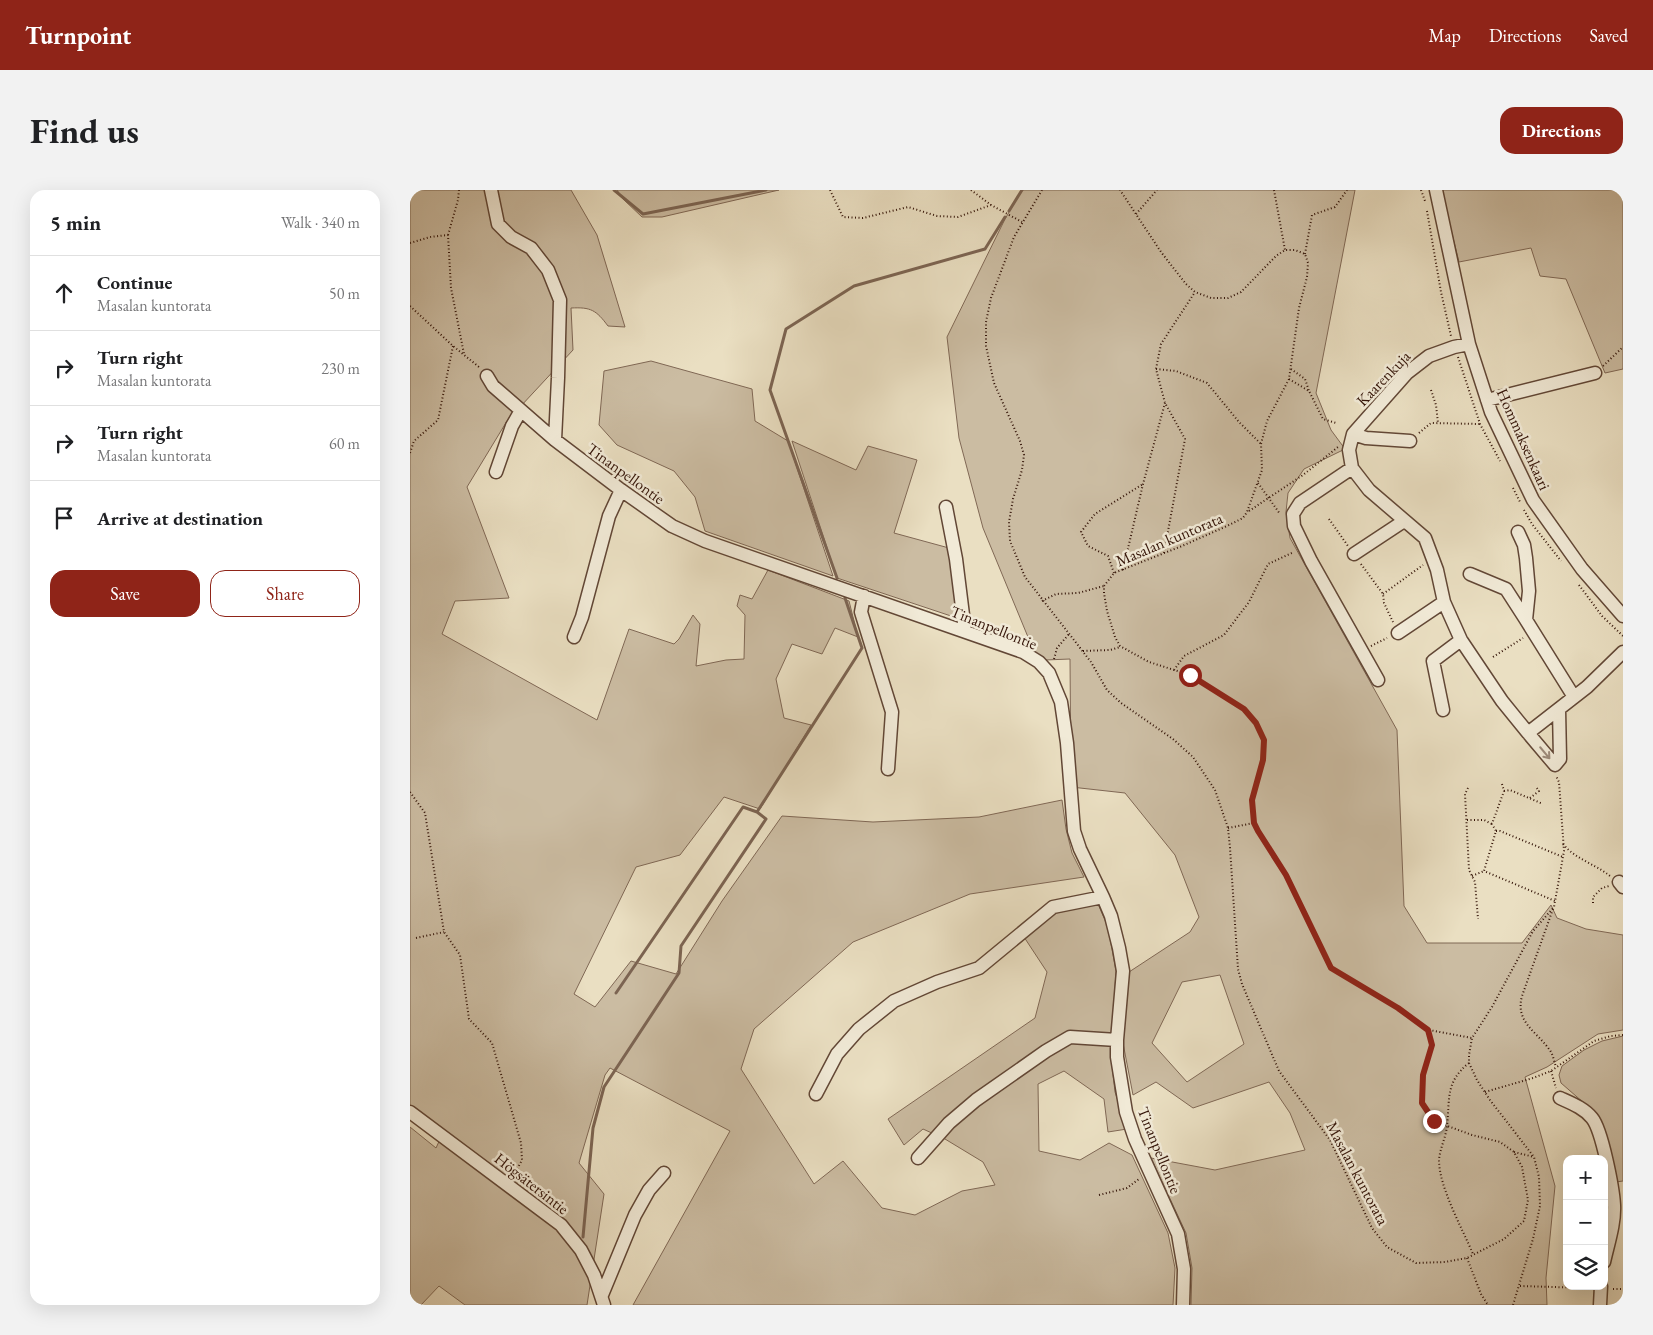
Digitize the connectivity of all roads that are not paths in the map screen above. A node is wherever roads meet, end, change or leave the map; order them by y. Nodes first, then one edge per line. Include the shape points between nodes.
1 (491, 190) edge
2 (1436, 190) edge
3 (1469, 344) junction
4 (1595, 373) road end
5 (487, 376) road end
6 (1487, 400) junction
7 (520, 412) junction
8 (1353, 434) junction
9 (555, 440) junction
10 (1410, 441) road end
11 (1352, 468) junction
12 (496, 472) dead end
13 (621, 490) junction
14 (946, 507) dead end
15 (1404, 521) junction
16 (1518, 532) dead end
17 (1354, 554) road end
18 (1470, 574) dead end
19 (864, 596) junction
20 (1444, 602) junction
21 (1623, 616) edge
22 (1526, 620) junction
23 (965, 631) junction
24 (1398, 633) road end
25 (574, 637) dead end
26 (1461, 640) junction
27 (1623, 652) edge
28 (1378, 680) dead end
29 (1574, 697) junction
30 (1559, 709) junction
31 (1443, 710) dead end
32 (1528, 733) junction
33 (888, 768) dead end
34 (1103, 897) junction
35 (1116, 1040) junction
36 (816, 1094) dead end
37 (1560, 1098) road end
38 (410, 1112) edge
39 (918, 1158) dead end
40 (664, 1174) dead end
41 (1607, 1245) edge
42 (1601, 1290) edge
43 (603, 1300) edge
44 (1183, 1305) edge
45 (1600, 1305) edge

1 - 9 street via 498,224 511,237 531,248 548,270 560,300
2 - 3 street, Hommaksenkaari
3 - 6 street, Hommaksenkaari
3 - 8 street, Kaarenkuja via 1429,356 1418,363
4 - 6 street
5 - 7 street, Tinanpellontie
6 - 21 street, Hommaksenkaari via 1533,500 1582,569
7 - 9 street, Tinanpellontie
7 - 12 street
8 - 10 street
8 - 11 street via 1349,450
9 - 13 street, Tinanpellontie
11 - 15 street via 1369,490
11 - 28 street via 1300,503 1293,514 1294,526
13 - 19 street, Tinanpellontie via 672,526 705,541
13 - 25 street via 609,516
14 - 23 street
15 - 17 street
15 - 20 street via 1425,538
16 - 22 street via 1524,545 1529,591
18 - 22 street via 1506,589
19 - 23 street, Tinanpellontie
19 - 33 street via 861,612 892,712
20 - 24 street
20 - 26 street
22 - 29 street
23 - 34 street, Tinanpellontie via 1023,652 1049,673 1061,702 1074,831
26 - 31 street via 1433,661
26 - 32 street
27 - 29 street
29 - 30 street
30 - 32 street
32 -> 30 street via 1555,765 1560,759
34 - 35 street, Tinanpellontie via 1111,916 1123,971
34 - 36 street via 1053,906 980,968 936,982 894,1001 859,1028 837,1054
35 - 39 street via 1070,1037 1046,1051 948,1123
35 - 44 street, Tinanpellontie via 1126,1112 1178,1234 1184,1269
37 - 41 street via 1580,1107 1593,1119 1599,1136 1614,1205
38 - 43 street, Högsätersintie via 562,1225 581,1250
40 - 43 street via 649,1190 636,1215
42 - 45 street

